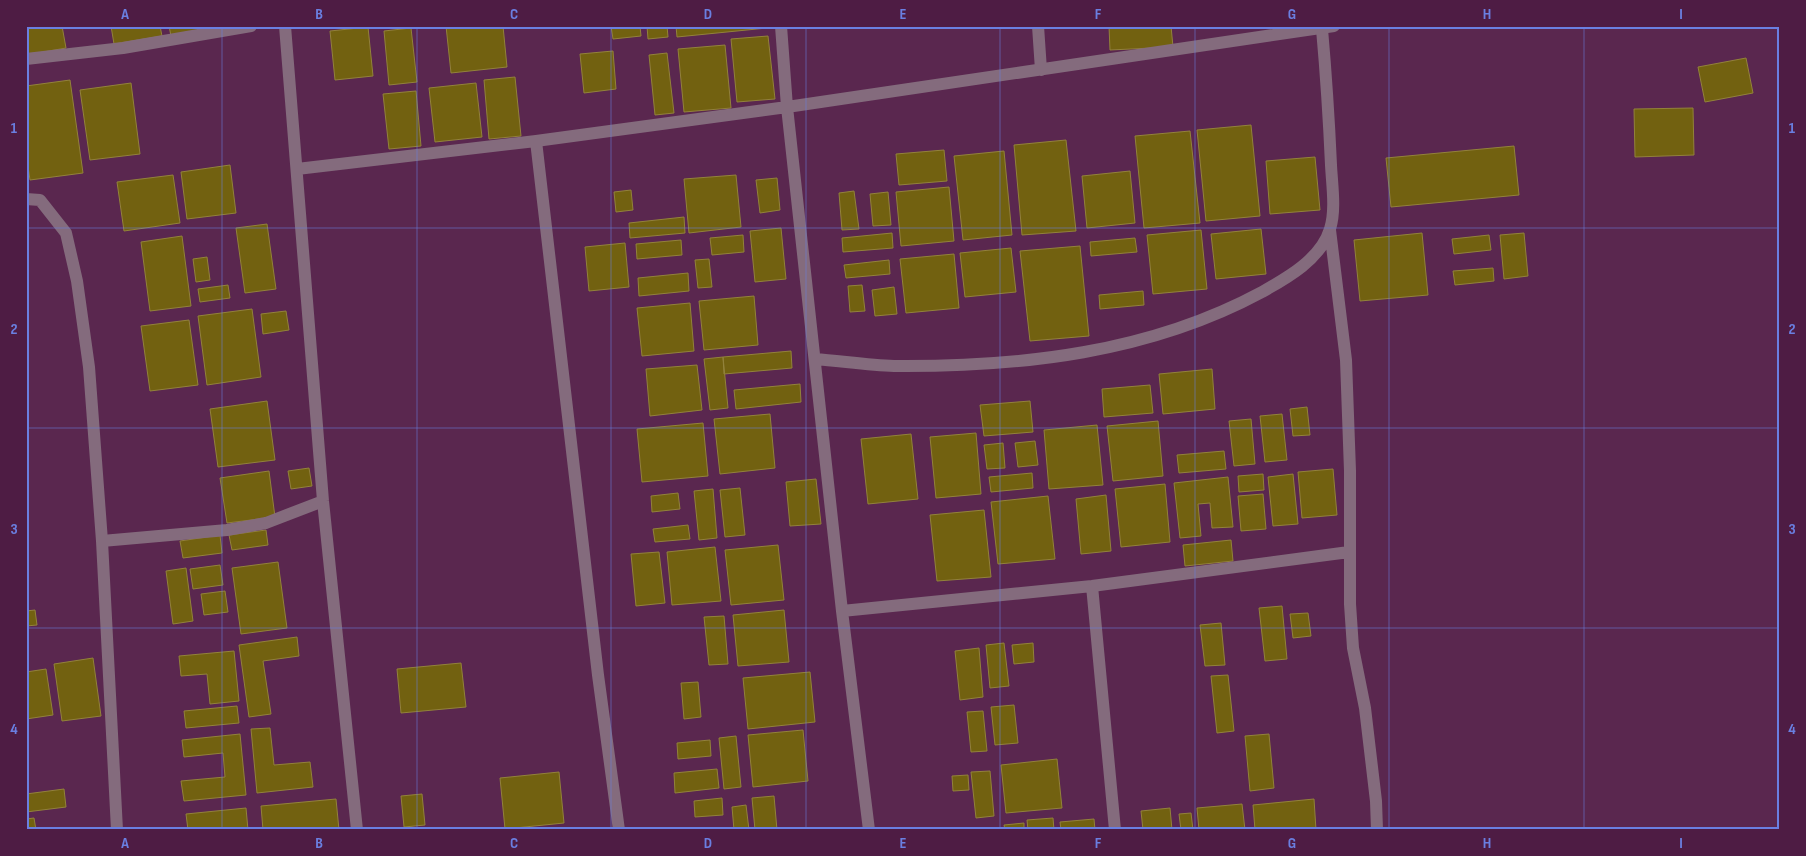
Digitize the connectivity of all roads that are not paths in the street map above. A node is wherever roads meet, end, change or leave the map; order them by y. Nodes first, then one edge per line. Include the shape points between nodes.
1 (250, 26) edge
2 (286, 26) edge
3 (781, 26) edge
4 (1038, 26) edge
5 (1328, 28) edge
6 (26, 59) edge
7 (1041, 70) junction
8 (786, 107) junction
9 (536, 141) junction
10 (297, 168) junction
11 (26, 199) edge
12 (1330, 230) junction
13 (815, 359) junction
14 (323, 501) junction
15 (102, 541) junction
16 (1349, 552) junction
17 (1092, 586) junction
18 (842, 611) junction
19 (117, 830) edge
20 (358, 830) edge
21 (619, 830) edge
22 (869, 830) edge
23 (1115, 830) edge
24 (1377, 830) edge

1 - 6 street via 123,48
2 - 10 street
3 - 8 street
4 - 7 street
5 - 7 street
5 - 12 street via 1332,179
7 - 8 street
8 - 9 street
8 - 13 street
9 - 10 street
9 - 21 street
10 - 14 street
11 - 15 street via 40,200 66,233 77,281 89,367
12 - 13 street via 1322,247 1281,282 1233,308 1171,333 1111,348 969,364 893,366
12 - 16 street via 1346,360
13 - 18 street
14 - 15 street via 296,513 251,525
14 - 20 street
15 - 19 street
16 - 17 street
16 - 24 street via 1352,648 1365,708
17 - 18 street
17 - 23 street
18 - 22 street

